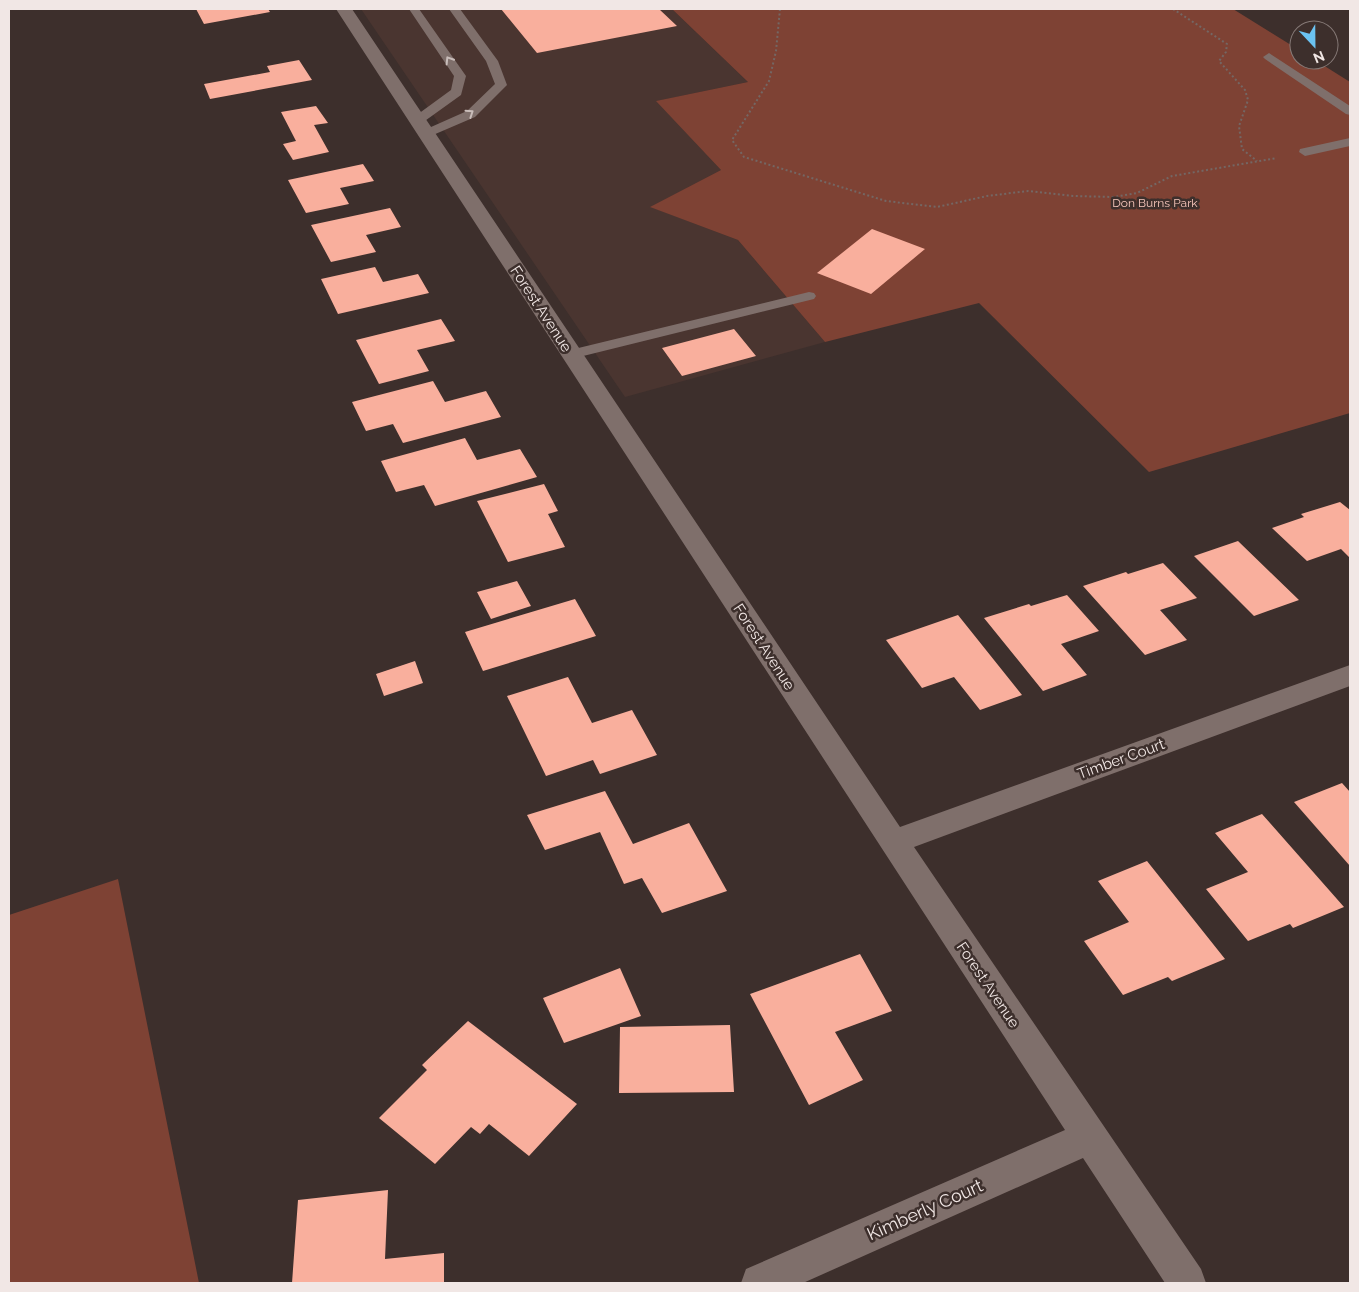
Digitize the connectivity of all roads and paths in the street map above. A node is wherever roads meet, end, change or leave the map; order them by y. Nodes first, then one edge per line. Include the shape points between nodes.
1 (344, 9) edge
2 (414, 9) edge
3 (454, 9) edge
4 (780, 9) edge
5 (1173, 9) edge
6 (1269, 57) dead end
7 (1350, 111) edge
8 (422, 127) junction
9 (1350, 142) edge
10 (1304, 152) dead end
11 (809, 296) dead end
12 (572, 354) junction
13 (1350, 675) edge
14 (893, 842) junction
15 (1089, 1137) junction
16 (760, 1283) edge
17 (1187, 1283) edge

1 - 8 street, Forest Avenue
8 -> 2 lane via 457,92 460,76
8 -> 3 lane via 471,114 501,85 492,61
4 - 5 path via 769,81 732,140 744,157 886,200 937,207 1028,191 1073,196 1136,194 1172,176 1257,162 1242,149 1238,126 1248,100 1245,90 1219,61 1226,52 1227,44
6 - 7 lane
8 - 12 street, Forest Avenue
9 - 10 lane
11 - 12 lane
12 - 14 street, Forest Avenue
13 - 14 street, Timber Court
14 - 15 street, Forest Avenue
15 - 16 street, Kimberly Court
15 - 17 street, Forest Avenue

